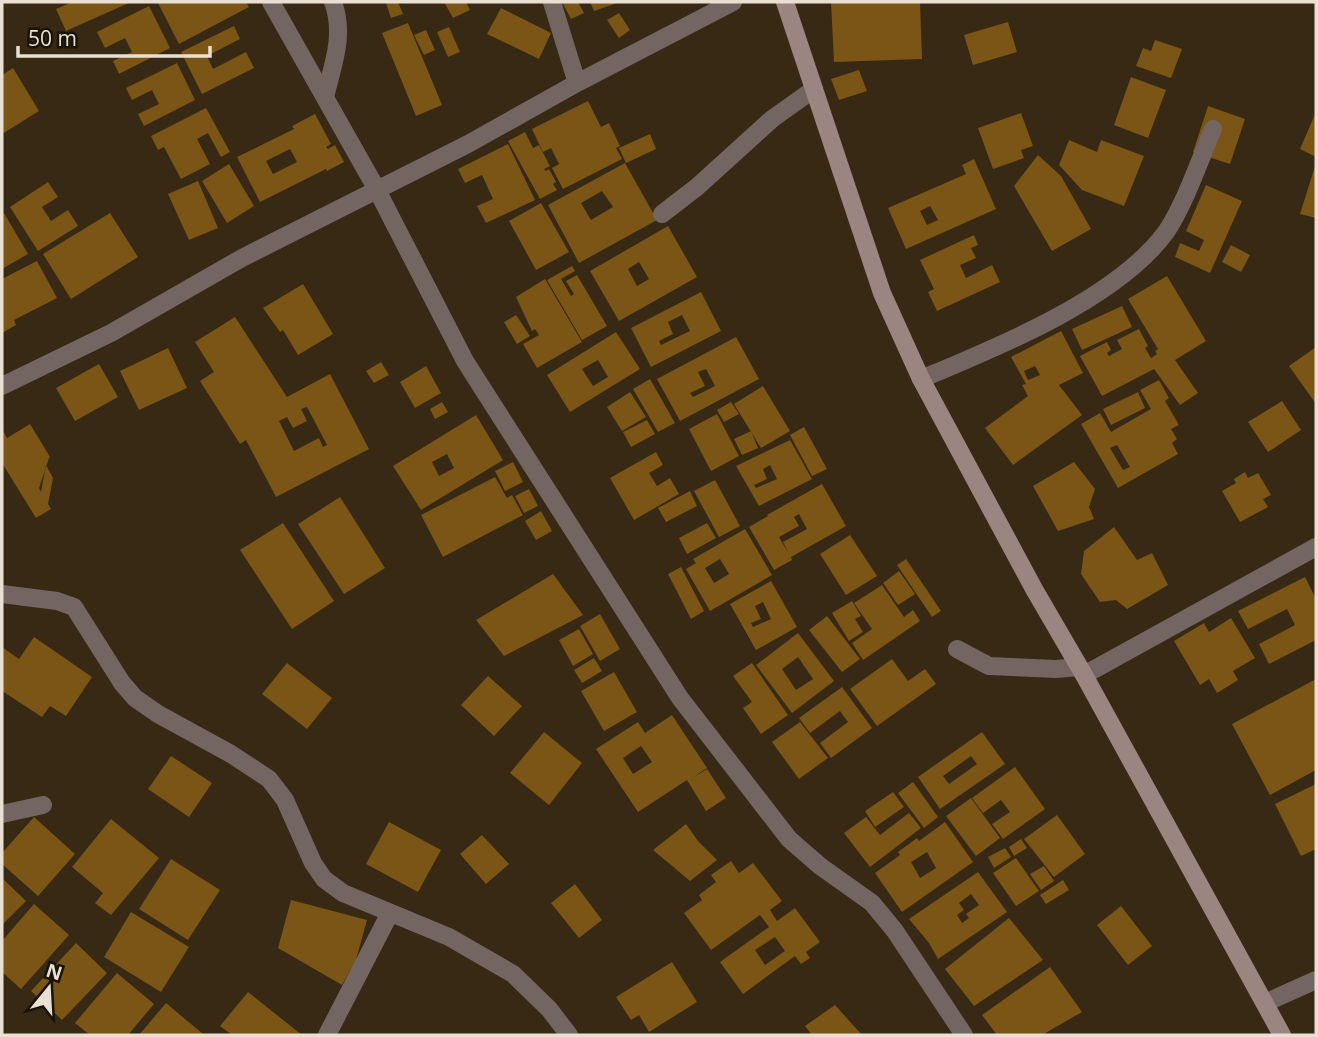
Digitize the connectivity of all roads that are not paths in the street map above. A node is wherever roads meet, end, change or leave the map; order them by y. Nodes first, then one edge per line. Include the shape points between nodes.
1 (271, 2) edge
2 (333, 2) edge
3 (552, 2) edge
4 (733, 2) edge
5 (785, 2) edge
6 (577, 83) junction
7 (814, 89) junction
8 (325, 97) junction
9 (1213, 129) dead end
10 (376, 188) junction
11 (662, 214) dead end
12 (921, 379) junction
13 (2, 386) edge
14 (1316, 547) edge
15 (2, 594) edge
16 (957, 649) dead end
17 (1082, 671) junction
18 (43, 805) dead end
19 (2, 814) edge
20 (390, 913) junction
21 (1316, 980) edge
22 (1265, 1003) junction
23 (327, 1035) edge
24 (569, 1035) edge
25 (964, 1035) edge
26 (1282, 1035) edge

1 - 8 street
2 - 8 street via 340,38
3 - 6 street
4 - 6 street
5 - 7 street
6 - 10 street via 468,144
7 - 11 street via 772,119
7 - 12 street via 882,293
8 - 10 street
9 - 12 street via 1166,231 1134,265 1098,293 999,347
10 - 13 street via 111,333
10 - 25 street via 465,361 680,698 789,839 872,903
12 - 17 street
14 - 17 street
15 - 20 street via 74,607 135,698 269,779 285,800 324,879 343,893
16 - 17 street via 989,666
17 - 22 street
18 - 19 street
20 - 23 street
20 - 24 street via 449,937 513,974
21 - 22 street
22 - 26 street

